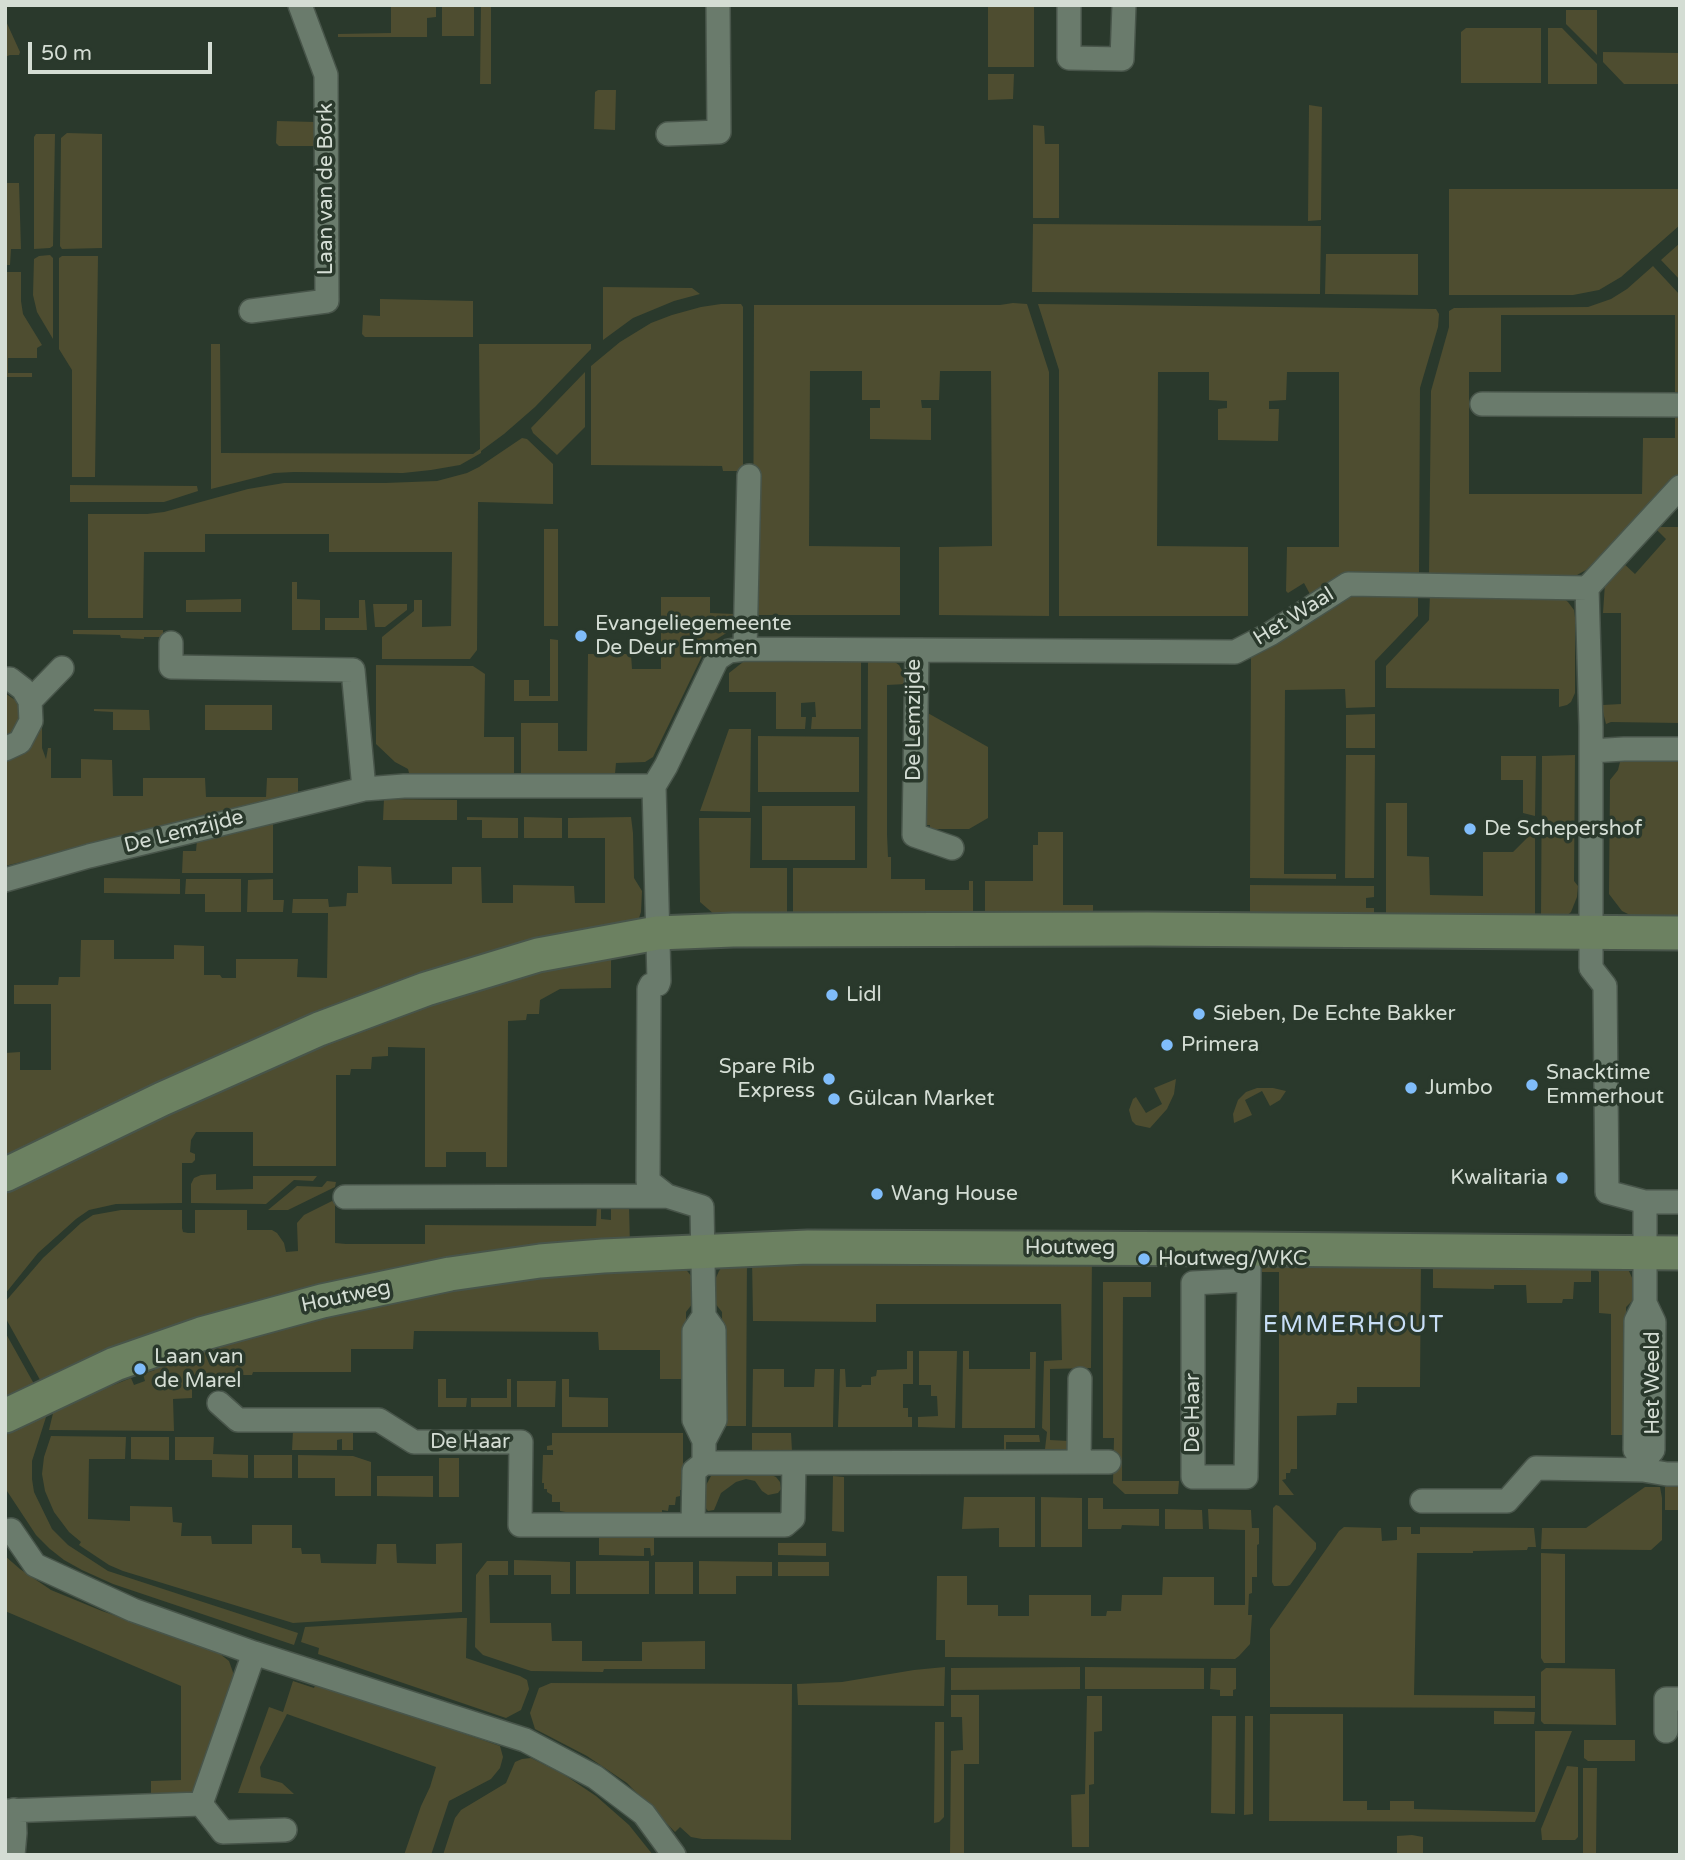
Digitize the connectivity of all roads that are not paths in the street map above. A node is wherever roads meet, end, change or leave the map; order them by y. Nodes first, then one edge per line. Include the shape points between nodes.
1 (300, 5) edge
2 (718, 5) edge
3 (1069, 5) edge
4 (1124, 5) edge
5 (668, 134) dead end
6 (251, 311) dead end
7 (1482, 404) dead end
8 (1680, 405) edge
9 (749, 476) dead end
10 (1680, 487) edge
11 (1587, 588) junction
12 (171, 643) dead end
13 (744, 649) junction
14 (917, 650) junction
15 (62, 668) dead end
16 (5, 680) edge
17 (30, 701) junction
18 (5, 749) edge
19 (1680, 749) edge
20 (1591, 751) junction
21 (654, 786) junction
22 (364, 789) junction
23 (952, 848) dead end
24 (5, 880) edge
25 (1591, 932) junction
26 (657, 933) junction
27 (1680, 933) edge
28 (5, 1175) edge
29 (667, 1196) junction
30 (345, 1197) dead end
31 (1645, 1202) junction
32 (1680, 1202) edge
33 (704, 1251) junction
34 (1646, 1253) junction
35 (1680, 1253) edge
36 (1249, 1265) junction
37 (1080, 1379) dead end
38 (219, 1403) dead end
39 (5, 1416) edge
40 (704, 1452) junction
41 (794, 1462) junction
42 (1079, 1462) junction
43 (1109, 1462) dead end
44 (1644, 1466) junction
45 (1680, 1474) edge
46 (1422, 1501) dead end
47 (7, 1523) edge
48 (693, 1525) junction
49 (254, 1653) junction
50 (1680, 1699) edge
51 (1665, 1731) dead end
52 (201, 1804) junction
53 (10, 1810) edge
54 (285, 1830) dead end
55 (13, 1855) edge
56 (674, 1855) edge

1 - 6 street, Laan van de Bork via 326,75 327,301
2 - 5 street via 719,132
3 - 4 street via 1069,58 1122,59
7 - 8 street
9 - 13 street
10 - 11 street
11 - 14 street, Het Waal via 1348,584 1235,652
11 - 20 street
12 - 22 street via 170,667 354,670
13 - 14 street, De Lemzijde
13 - 21 street, De Lemzijde via 717,659
14 - 23 street, De Lemzijde via 914,835
15 - 17 street
16 - 17 street via 23,689
17 - 18 street via 31,721 26,732 20,742
19 - 20 street
20 - 25 street
21 - 22 street, De Lemzijde
21 - 26 street, De Lemzijde
22 - 24 street, De Lemzijde
25 - 26 street
25 - 27 street
25 - 31 street via 1591,968 1605,986 1607,1192
26 - 28 street via 538,955 402,998 319,1029
26 - 29 street via 658,984 649,989 648,1181
29 - 30 street
29 - 33 street via 702,1207
31 - 32 street
31 - 34 street
33 - 36 street, Houtweg via 807,1247
33 - 39 street, Houtweg via 541,1262 450,1274 322,1301 201,1334 115,1364
33 - 40 street via 704,1316 694,1331 694,1420
34 - 35 street, Houtweg
34 - 36 street, Houtweg
34 - 44 street, Het Weeld via 1645,1303 1636,1321 1635,1450
36 - 36 street, De Haar via 1193,1283 1193,1477 1246,1477
37 - 42 street
38 - 48 street, De Haar via 238,1420 379,1420 414,1442 521,1442 520,1525
40 - 41 street
40 - 48 street via 694,1471
41 - 42 street
41 - 48 street, De Haar via 793,1518 785,1525
42 - 43 street
44 - 45 street
44 - 46 street via 1536,1468 1507,1501
47 - 49 street via 36,1565 134,1610
49 - 52 street
49 - 56 street via 525,1740 595,1777 644,1814
50 - 51 street via 1666,1699
52 - 53 street
52 - 54 street via 223,1832
53 - 55 street

